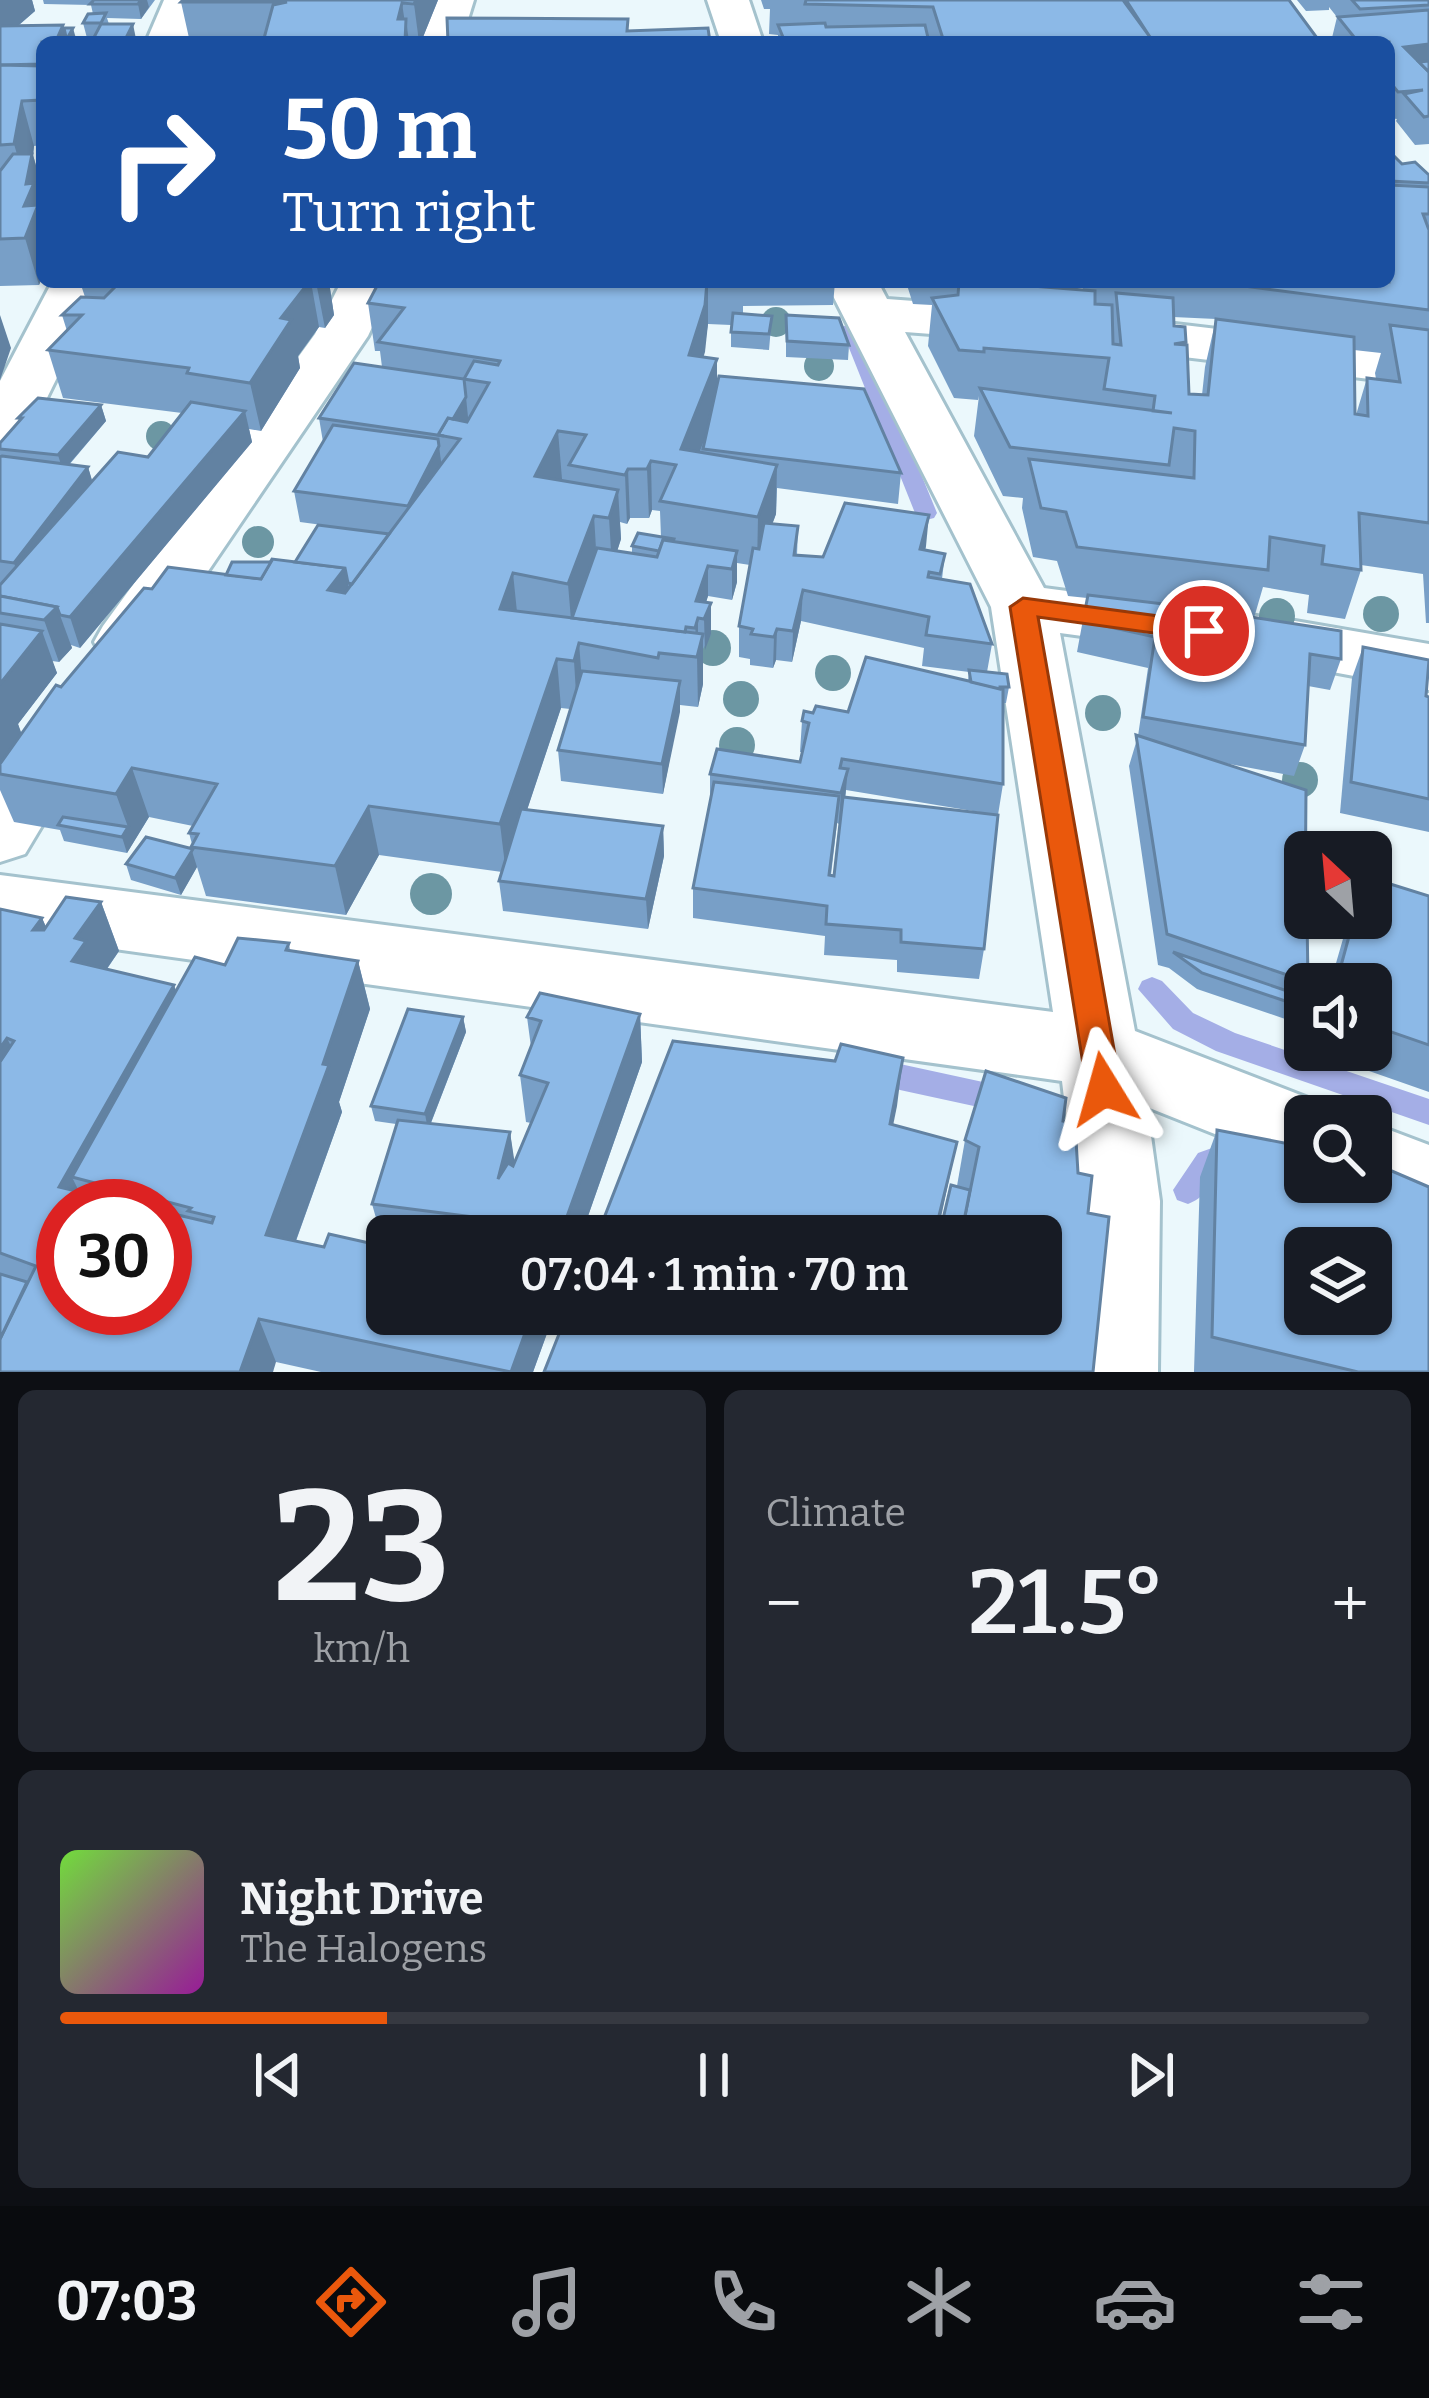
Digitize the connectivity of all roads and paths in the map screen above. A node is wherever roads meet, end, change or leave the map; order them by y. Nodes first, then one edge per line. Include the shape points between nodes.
1 (185, 0) edge
2 (453, 0) edge
3 (728, 0) edge
4 (170, 36) edge
5 (442, 36) edge
6 (740, 36) edge
7 (75, 288) edge
8 (365, 288) edge
9 (860, 298) edge
10 (1429, 370) edge
11 (0, 425) edge
12 (1023, 607) junction
13 (1429, 668) edge
14 (0, 835) edge
15 (0, 904) edge
16 (1099, 1052) junction
17 (1284, 1126) edge
18 (1392, 1169) edge
19 (1429, 1184) edge
20 (1112, 1372) edge

1 - 4 street
2 - 5 street
3 - 6 street
7 - 11 street
8 - 14 street via 341,336
9 - 10 street
9 - 12 street
12 - 13 street
12 - 16 street
15 - 16 street
16 - 17 street
16 - 20 street via 1118,1201
18 - 19 street

